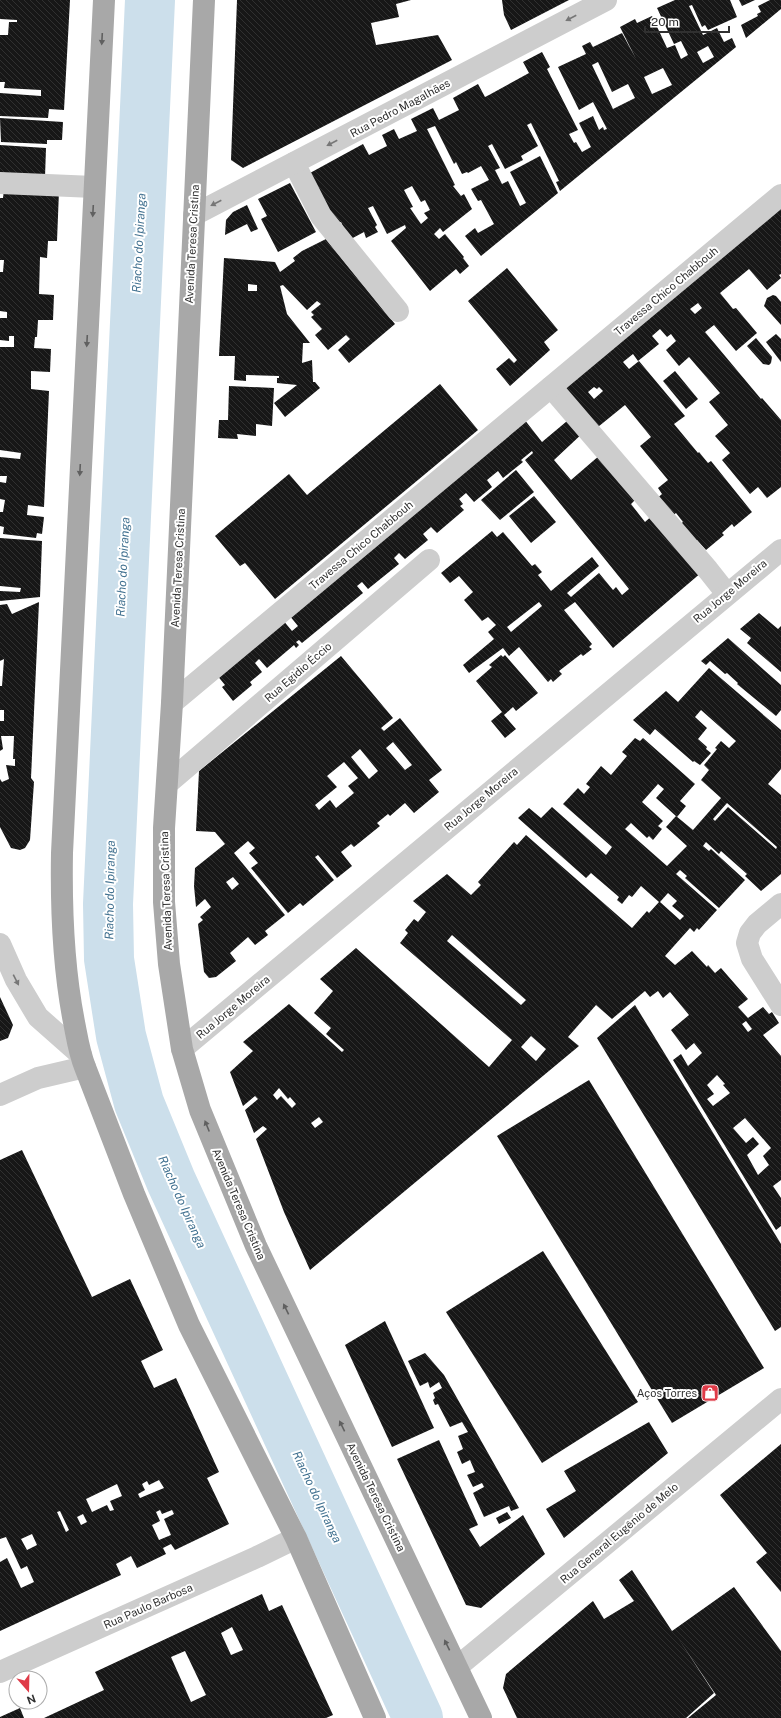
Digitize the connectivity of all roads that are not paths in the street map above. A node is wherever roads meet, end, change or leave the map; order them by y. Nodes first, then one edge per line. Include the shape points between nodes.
1 (104, 0) edge
2 (204, 0) edge
3 (606, 0) edge
4 (294, 163) junction
5 (0, 183) edge
6 (94, 187) junction
7 (781, 195) edge
8 (194, 215) junction
9 (398, 311) dead end
10 (551, 387) junction
11 (781, 550) edge
12 (429, 560) dead end
13 (727, 594) junction
14 (172, 703) junction
15 (167, 784) junction
16 (781, 904) edge
17 (0, 944) edge
18 (781, 1005) edge
19 (182, 1049) junction
20 (83, 1061) junction
21 (0, 1094) edge
22 (781, 1399) edge
23 (296, 1538) junction
24 (457, 1667) junction
25 (0, 1672) edge
26 (375, 1718) edge
27 (481, 1718) edge

1 -> 6 main road
2 - 8 main road, Avenida Teresa Cristina
3 -> 4 street, Rua Pedro Magalhães
4 -> 8 street, Rua Pedro Magalhães
4 - 9 street via 322,216
5 - 6 street
6 -> 20 main road via 62,853 63,935 69,997
7 - 10 street, Travessa Chico Chabbouh
8 - 14 main road, Avenida Teresa Cristina
10 - 13 street
10 - 14 street, Travessa Chico Chabbouh
11 - 13 street, Rua Jorge Moreira
12 - 15 street, Rua Egidio Éccio
13 - 19 street, Rua Jorge Moreira
14 - 15 main road, Avenida Teresa Cristina
15 - 19 main road, Avenida Teresa Cristina via 164,902 169,964
16 - 18 street via 750,933 747,943 752,959
17 -> 20 street via 16,980 38,1017
24 -> 19 main road, Avenida Teresa Cristina via 256,1246 200,1110
20 - 21 street
20 - 23 main road via 134,1194 189,1325
22 - 24 street, Rua General Eugênio de Melo
23 - 25 street, Rua Paulo Barbosa
23 - 26 main road
24 - 27 main road, Avenida Teresa Cristina

